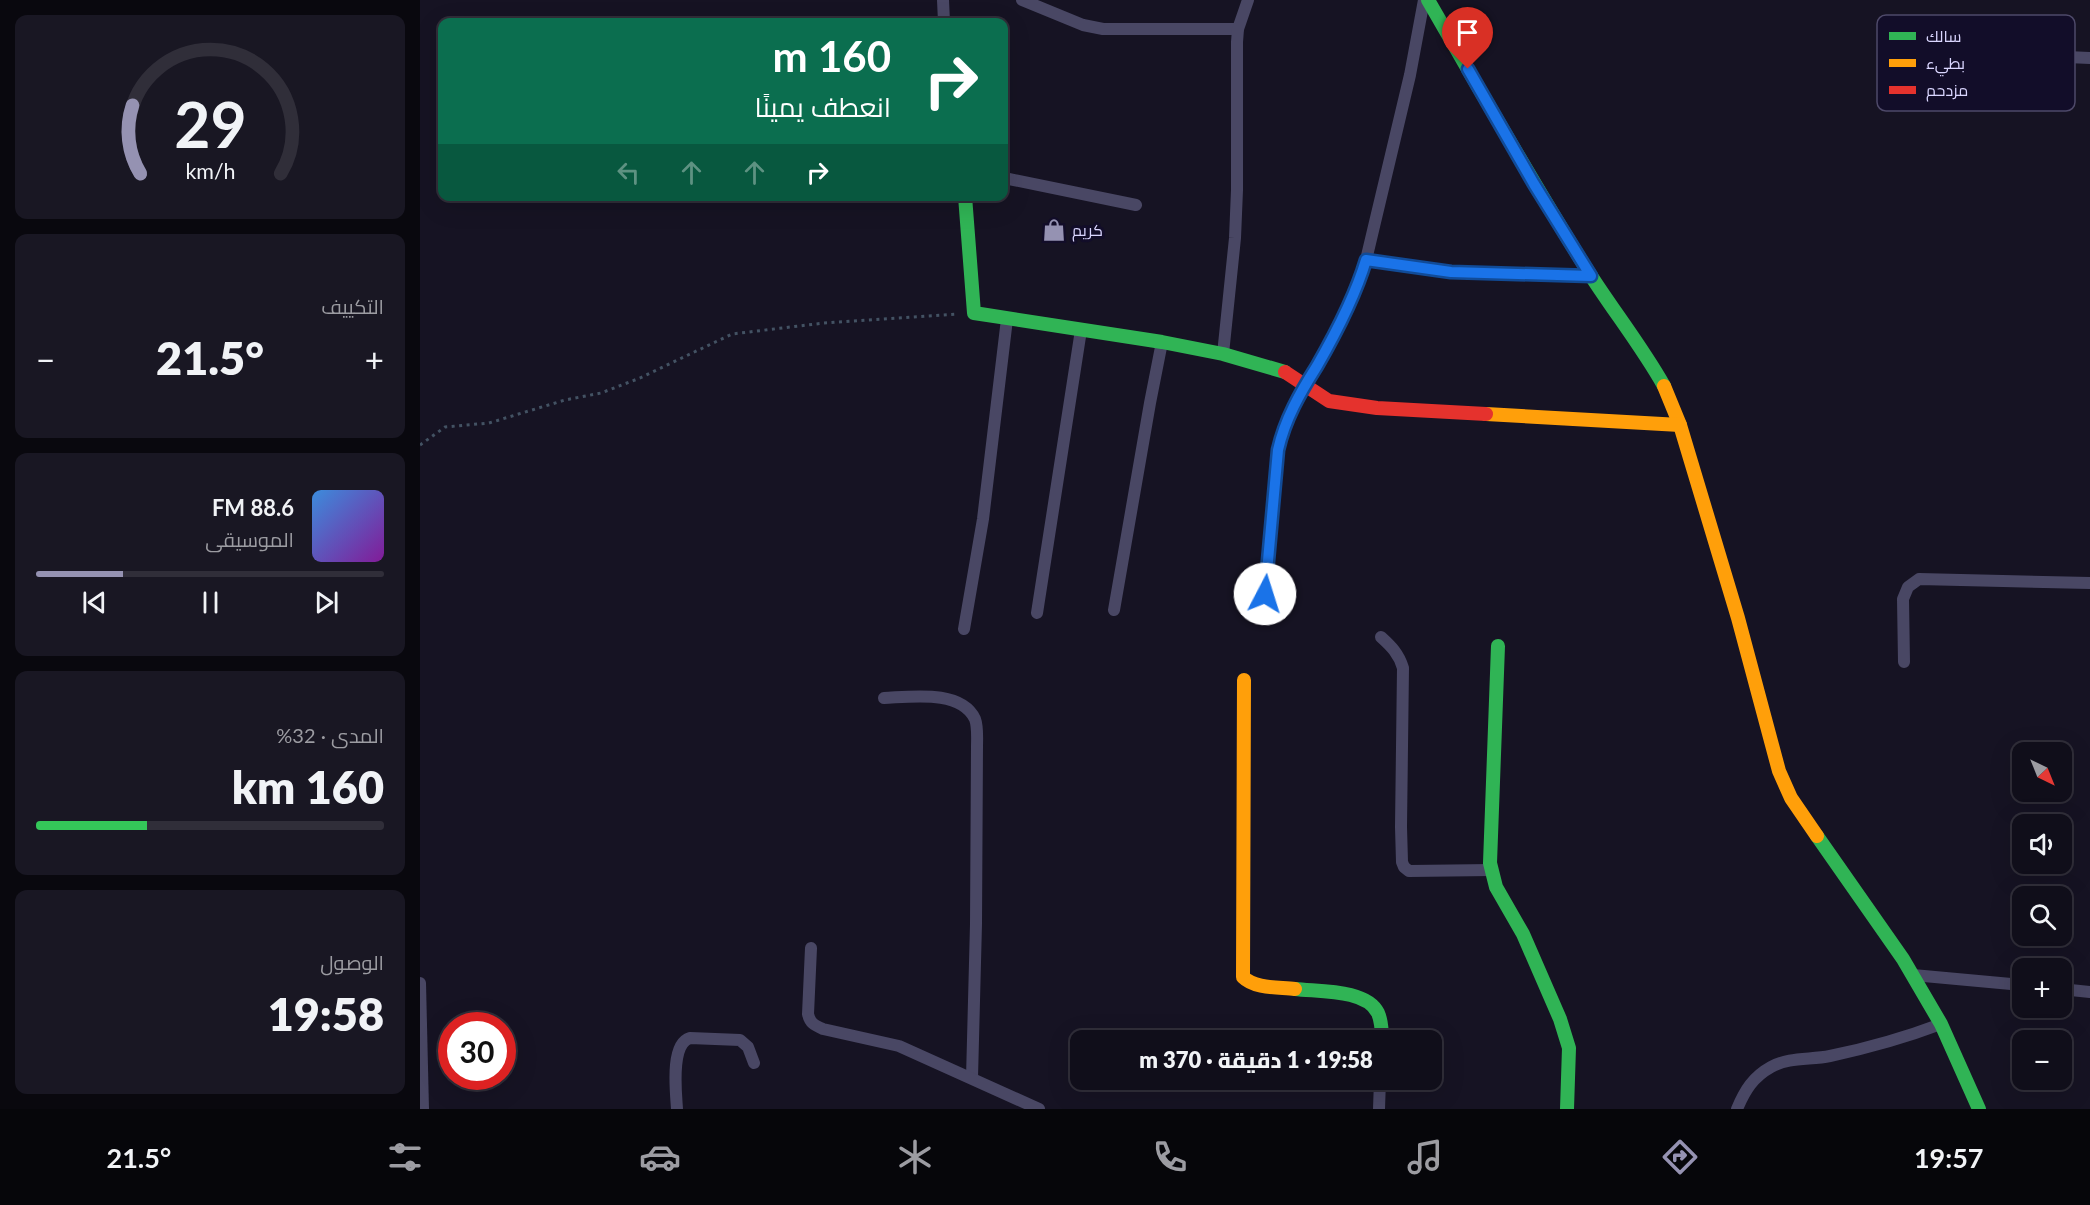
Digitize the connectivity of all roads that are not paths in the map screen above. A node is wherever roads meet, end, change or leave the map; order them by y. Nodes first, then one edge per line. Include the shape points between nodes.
1 (943, 0) edge
2 (1022, 0) edge
3 (1248, 0) edge
4 (1426, 0) edge
5 (944, 18) edge
6 (1238, 29) junction
7 (2075, 57) edge
8 (2090, 58) edge
9 (1008, 179) edge
10 (965, 201) edge
11 (1136, 205) dead end
12 (1366, 260) junction
13 (1591, 276) junction
14 (1008, 319) junction
15 (1081, 330) junction
16 (1162, 342) junction
17 (1223, 354) junction
18 (1305, 385) junction
19 (1680, 425) junction
20 (2090, 584) edge
21 (1265, 594) dead end
22 (1114, 610) dead end
23 (1037, 613) dead end
24 (964, 629) dead end
25 (1381, 637) dead end
26 (1498, 646) dead end
27 (1904, 662) dead end
28 (1244, 680) dead end
29 (884, 698) dead end
30 (1492, 870) junction
31 (811, 948) dead end
32 (1913, 975) junction
33 (420, 983) edge
34 (2012, 984) edge
35 (2072, 990) edge
36 (2090, 992) edge
37 (1941, 1024) junction
38 (1382, 1030) edge
39 (754, 1063) dead end
40 (972, 1077) junction
41 (1379, 1090) edge
42 (423, 1109) edge
43 (677, 1109) edge
44 (1039, 1109) edge
45 (1378, 1109) edge
46 (1567, 1109) edge
47 (1737, 1109) edge
48 (1979, 1109) edge

1 - 5 street
2 - 6 street via 1103,29
3 - 6 street
4 - 12 street
4 - 13 street
6 - 17 street via 1235,238
7 - 8 street
9 - 11 street
10 - 14 street via 974,313
12 - 13 street via 1451,272
12 - 18 street via 1346,310
13 - 19 street via 1653,367
14 - 15 street
14 - 24 street
15 - 16 street
15 - 23 street
16 - 17 street
16 - 22 street
17 - 18 street via 1287,373
18 - 19 street via 1329,401 1377,408
18 - 21 street via 1283,429 1278,450
19 - 32 street via 1783,780 1796,807
20 - 27 street via 1919,579 1908,587 1903,599
25 - 30 street via 1401,659 1403,668 1404,867 1409,871
26 - 30 street
28 - 38 street via 1243,977 1257,985 1359,996 1379,1012
29 - 40 street via 945,697 959,703 975,720
30 - 46 street via 1496,887 1523,934 1560,1019 1569,1048
31 - 40 street via 808,1014 814,1025 899,1046
32 - 34 street
32 - 37 street
33 - 42 street
35 - 36 street
37 - 47 street via 1888,1043 1786,1061 1754,1079
37 - 48 street
39 - 43 street via 741,1040 685,1040 680,1044 676,1066
40 - 44 street
41 - 45 street

